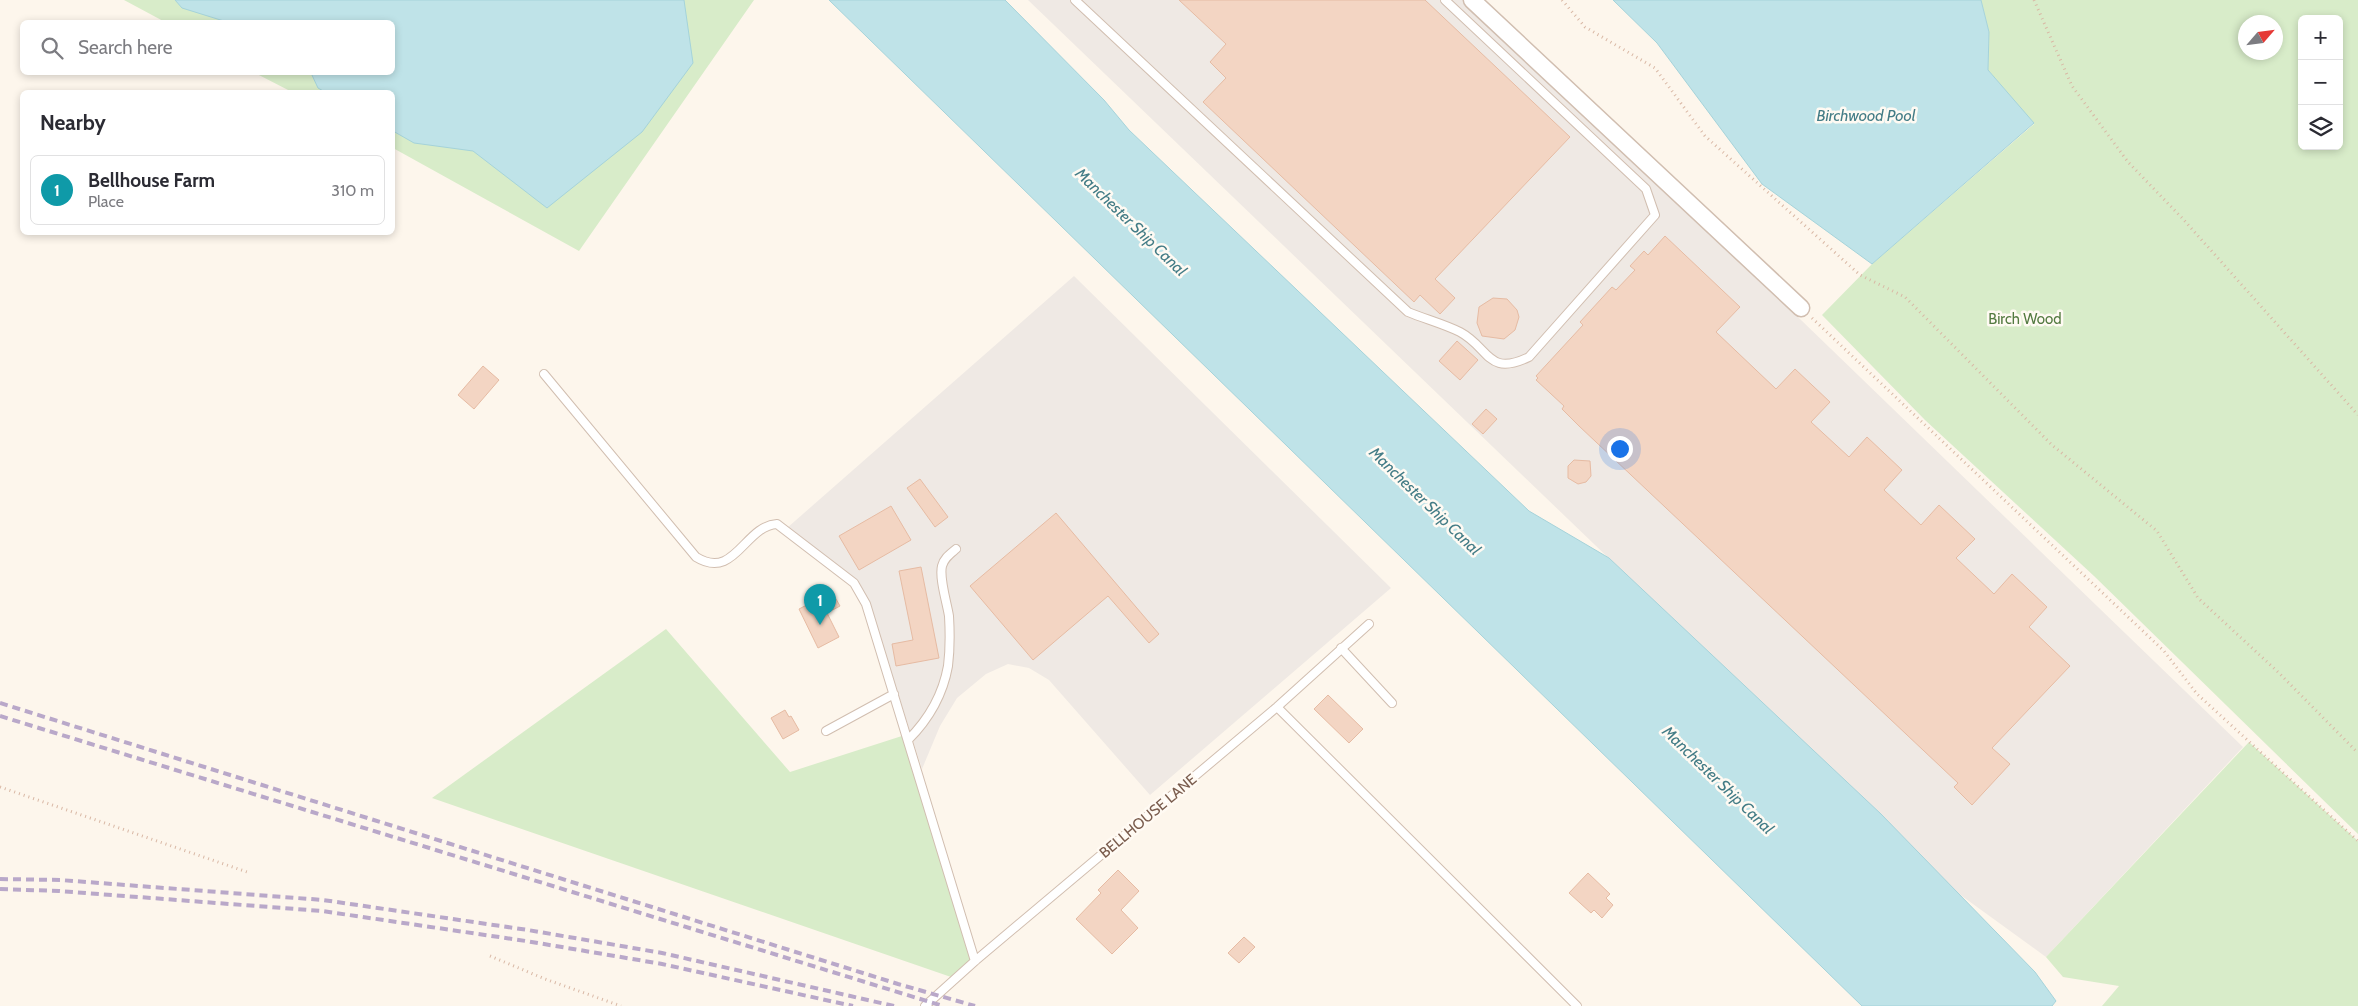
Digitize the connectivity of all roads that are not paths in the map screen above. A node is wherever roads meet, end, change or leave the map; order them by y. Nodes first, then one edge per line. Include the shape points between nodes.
1 (1075, 0) edge
2 (1445, 0) edge
3 (1472, 0) edge
4 (1801, 308) road end
5 (544, 374) dead end
6 (956, 549) dead end
7 (1369, 624) dead end
8 (1341, 648) junction
9 (894, 694) junction
10 (1392, 703) dead end
11 (1277, 707) junction
12 (826, 731) dead end
13 (908, 740) junction
14 (975, 961) junction
15 (925, 1006) edge
16 (1577, 1006) edge

1 - 2 lane via 1408,312 1461,333 1501,365 1516,363 1529,357 1655,215 1646,189
3 - 4 street
5 - 9 lane via 696,557 706,563 728,560 762,529 778,524 854,583 866,604
6 - 13 lane via 946,556 941,568 949,617 948,667 940,696 918,731
7 - 8 lane, BELLHOUSE LANE
8 - 10 lane
8 - 11 lane, BELLHOUSE LANE
9 - 12 lane
9 - 13 lane
11 - 14 lane, BELLHOUSE LANE
11 - 16 lane
13 - 14 lane
14 - 15 lane, BELLHOUSE LANE

